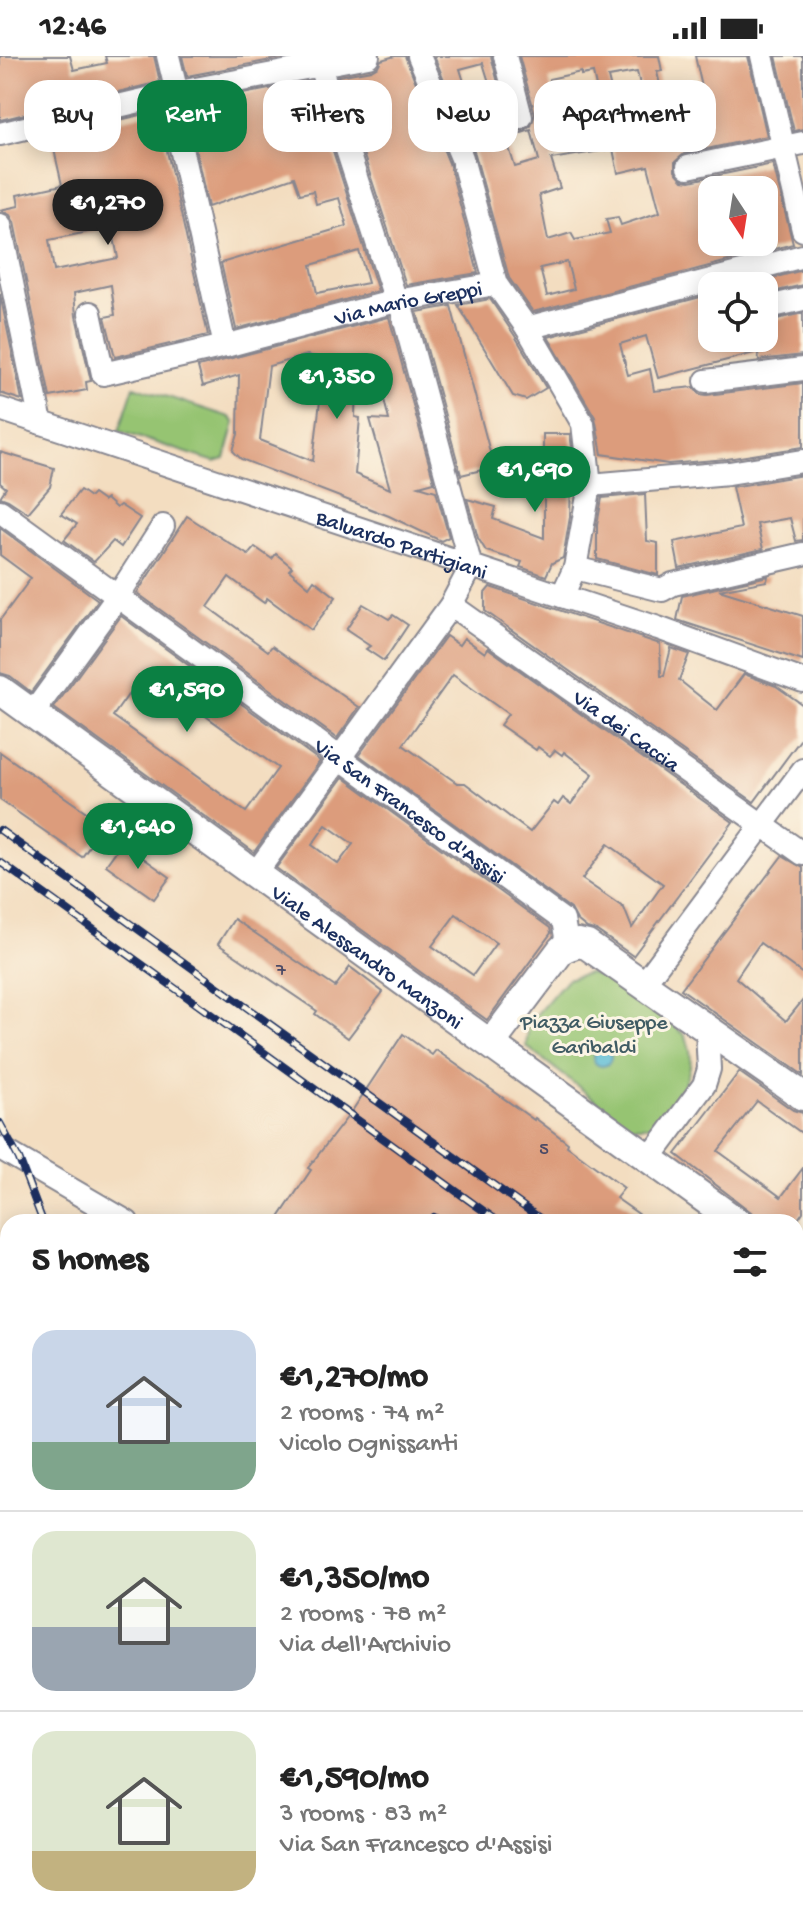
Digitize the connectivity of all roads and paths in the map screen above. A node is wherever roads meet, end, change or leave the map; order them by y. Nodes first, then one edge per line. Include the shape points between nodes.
1 (168, 56) edge
2 (419, 56) edge
3 (505, 56) edge
4 (762, 56) edge
5 (355, 58) edge
6 (320, 66) junction
7 (171, 80) edge
8 (244, 80) edge
9 (137, 102) edge
10 (521, 117) dead end
11 (0, 134) edge
12 (793, 145) edge
13 (185, 152) edge
14 (688, 167) dead end
15 (0, 225) edge
16 (803, 230) edge
17 (803, 256) edge
18 (496, 284) junction
19 (803, 299) edge
20 (396, 301) junction
21 (778, 305) edge
22 (90, 313) dead end
23 (527, 328) junction
24 (225, 346) junction
25 (803, 369) edge
26 (706, 381) dead end
27 (0, 409) edge
28 (41, 423) junction
29 (803, 461) edge
30 (590, 485) junction
31 (0, 511) edge
32 (163, 526) dead end
33 (803, 554) edge
34 (471, 567) junction
35 (575, 568) junction
36 (662, 590) junction
37 (118, 596) junction
38 (562, 596) junction
39 (451, 605) junction
40 (658, 628) junction
41 (803, 681) edge
42 (0, 690) edge
43 (33, 713) junction
44 (340, 758) junction
45 (803, 770) edge
46 (760, 824) junction
47 (803, 854) edge
48 (255, 874) junction
49 (562, 949) junction
50 (642, 986) junction
51 (707, 1031) junction
52 (492, 1042) junction
53 (803, 1096) edge
54 (0, 1148) edge
55 (650, 1158) junction
56 (113, 1214) edge
57 (726, 1214) edge

1 - 7 street
2 - 18 street via 462,158
3 - 10 street
4 - 12 street
5 - 6 street
6 - 8 street
6 - 20 street
9 - 11 street
12 - 14 street
12 - 16 street
13 - 24 street
15 - 28 street
17 - 23 street
18 - 20 street, Via Mario Greppi
18 - 23 street, Via Mario Greppi
19 - 21 street
20 - 24 street, Via Mario Greppi
20 - 34 street
22 - 24 street, Via Mario Greppi via 103,374
23 - 30 street, Via Mario Greppi via 583,424
25 - 26 street
27 - 28 street, Baluardo Partigiani
28 - 34 street, Baluardo Partigiani
29 - 30 street
30 - 35 street, Via Mario Greppi
31 - 37 street, Via San Francesco d'Assisi
32 - 37 street
33 - 36 street
34 - 38 street, Baluardo Partigiani
34 - 39 street
35 - 36 street
35 - 38 street, Via Mario Greppi
36 - 40 street
37 - 43 street
37 - 44 street, Via San Francesco d'Assisi
38 - 40 street, Baluardo Partigiani
39 - 44 street
39 - 46 street, Via dei Caccia
40 - 41 street, Baluardo Partigiani
42 - 43 main road, Viale Alessandro Manzoni
43 - 48 main road, Viale Alessandro Manzoni
44 - 48 street
44 - 49 street, Via San Francesco d'Assisi via 563,920
45 - 46 street
46 - 47 street, Via dei Caccia
46 - 50 street
48 - 52 main road, Viale Alessandro Manzoni
49 - 50 main road via 587,945
49 - 52 main road
50 - 51 main road
51 - 53 main road
51 - 55 street via 709,1069 704,1085
52 - 55 main road, Viale Alessandro Manzoni
54 - 56 street
55 - 57 main road, Viale Alessandro Manzoni

